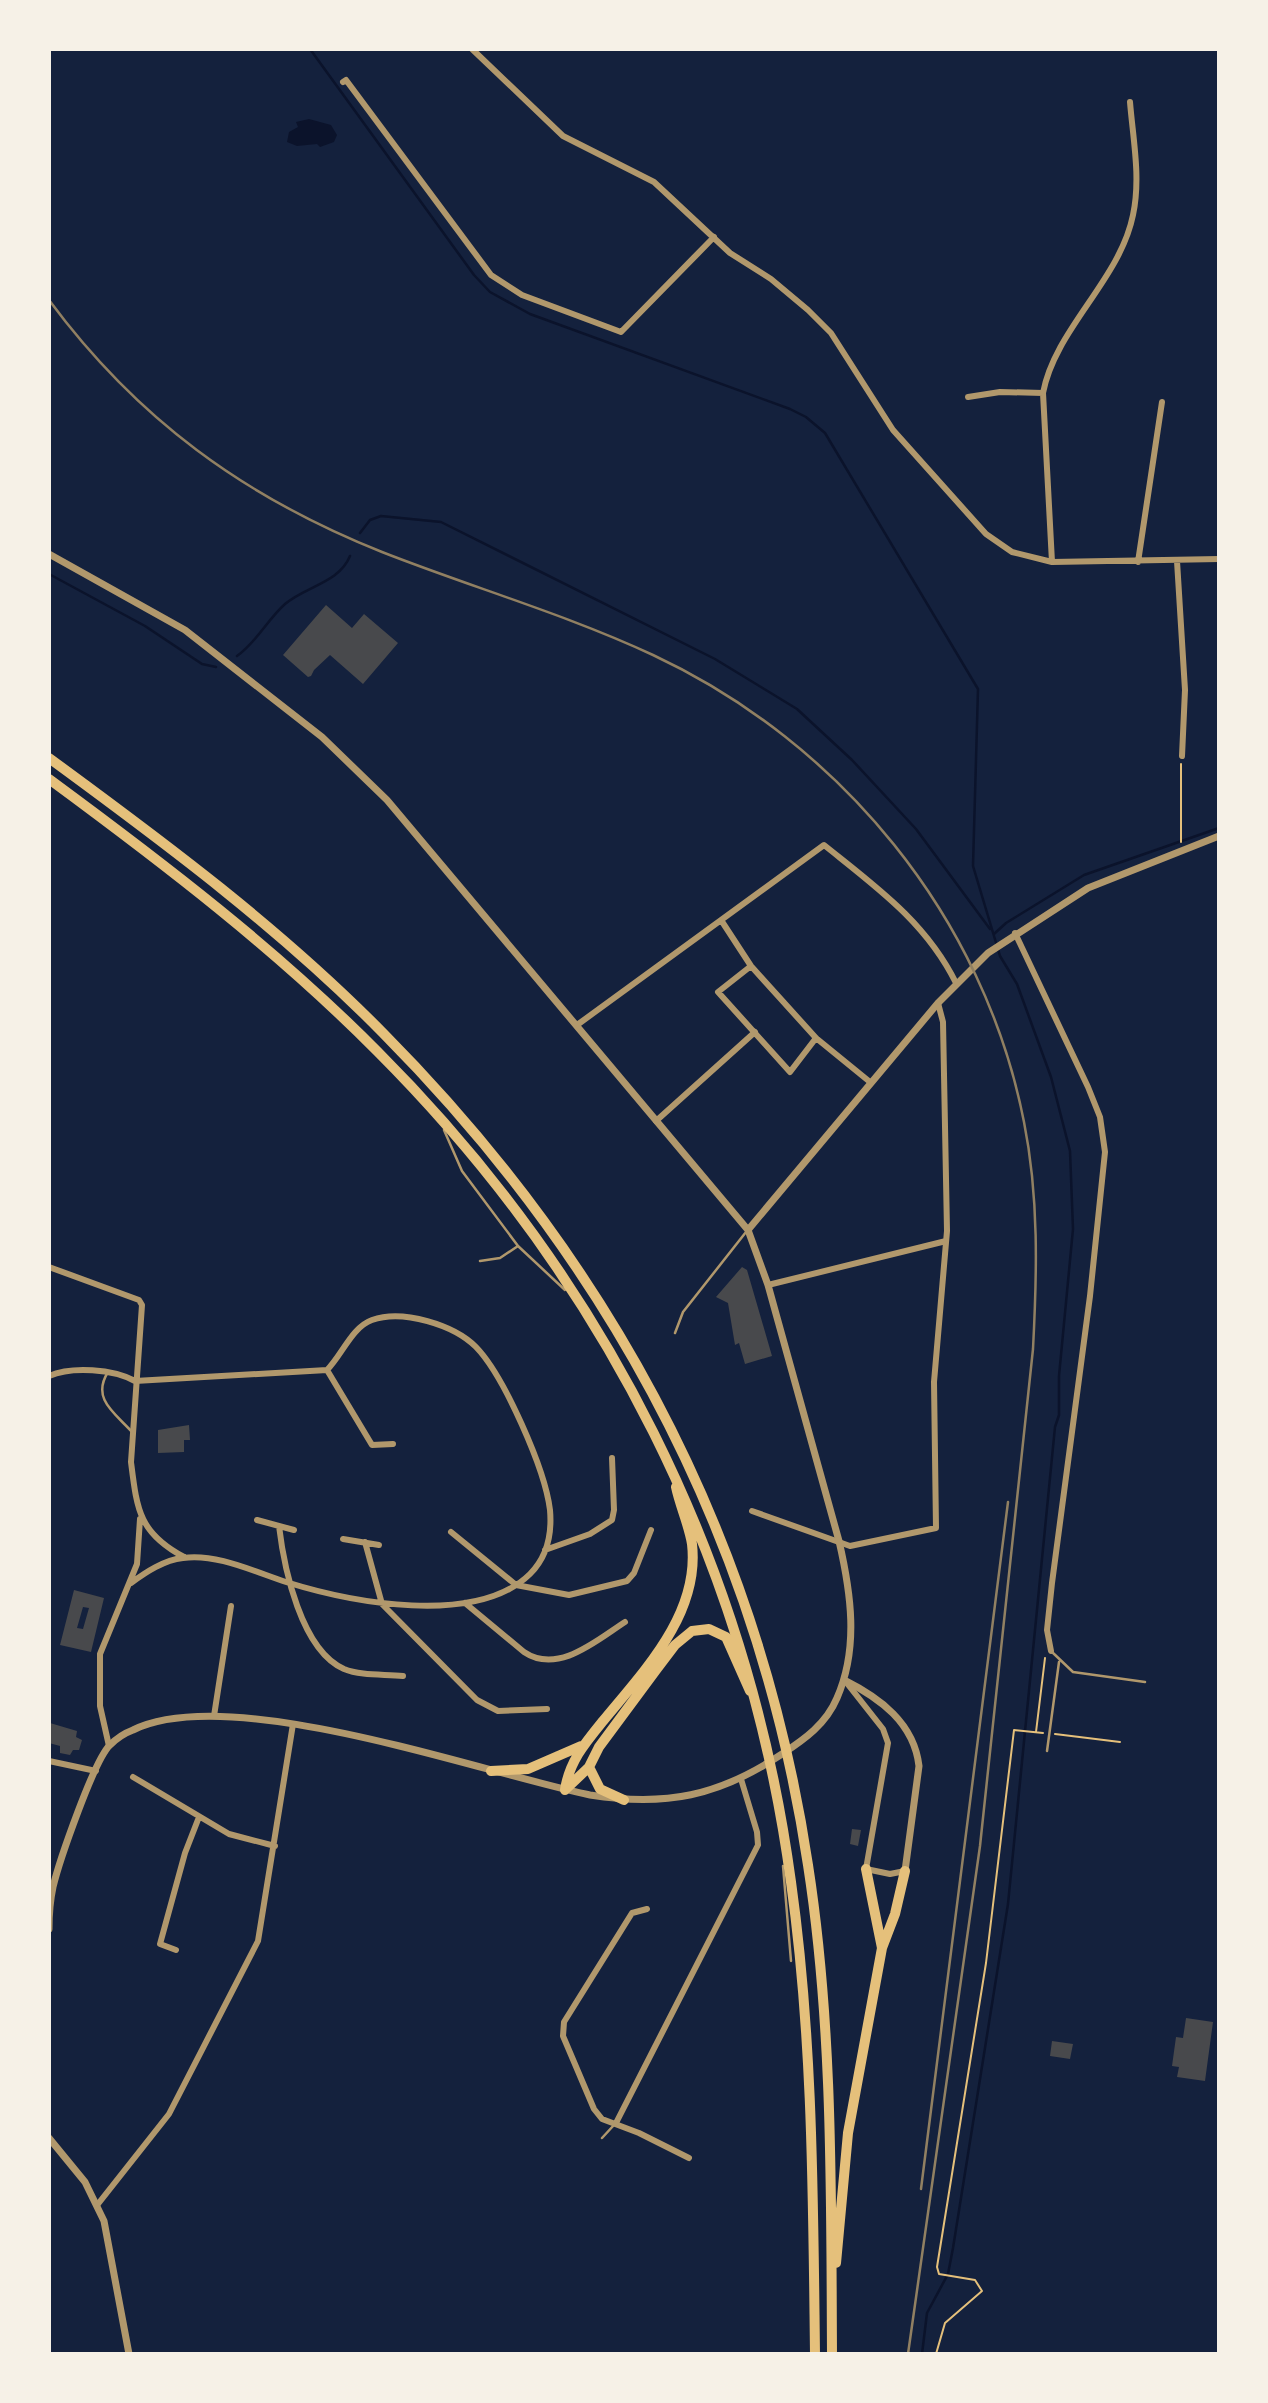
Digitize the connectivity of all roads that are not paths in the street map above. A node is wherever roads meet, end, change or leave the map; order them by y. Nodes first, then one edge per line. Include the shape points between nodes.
1 (472, 49) edge
2 (343, 82) dead end
3 (1130, 102) dead end
4 (714, 237) junction
5 (1044, 393) junction
6 (968, 397) dead end
7 (1163, 402) dead end
8 (49, 554) edge
9 (1219, 559) edge
10 (1177, 561) junction
11 (1052, 562) junction
12 (1138, 562) junction
13 (1182, 756) road end
14 (49, 758) edge
15 (49, 779) edge
16 (1219, 836) edge
17 (721, 920) junction
18 (1015, 933) junction
19 (751, 966) junction
20 (956, 983) junction
21 (938, 1003) junction
22 (577, 1025) junction
23 (755, 1032) junction
24 (816, 1038) junction
25 (870, 1082) junction
26 (428, 1103) junction
27 (656, 1121) junction
28 (748, 1230) junction
29 (946, 1241) junction
30 (518, 1246) junction
31 (480, 1261) dead end
32 (49, 1267) edge
33 (768, 1285) junction
34 (591, 1318) junction
35 (675, 1333) dead end
36 (327, 1370) junction
37 (108, 1373) junction
38 (49, 1376) edge
39 (135, 1381) junction
40 (132, 1432) junction
41 (394, 1444) dead end
42 (612, 1458) dead end
43 (673, 1469) junction
44 (752, 1511) dead end
45 (140, 1518) junction
46 (257, 1520) dead end
47 (279, 1526) junction
48 (294, 1530) dead end
49 (651, 1530) dead end
50 (451, 1532) dead end
51 (343, 1539) dead end
52 (839, 1541) junction
53 (365, 1542) junction
54 (379, 1545) dead end
55 (545, 1550) junction
56 (184, 1557) junction
57 (287, 1582) junction
58 (131, 1583) junction
59 (516, 1585) junction
60 (466, 1603) junction
61 (382, 1604) junction
62 (231, 1606) dead end
63 (625, 1622) dead end
64 (1051, 1651) joint
65 (1059, 1662) junction
66 (744, 1669) junction
67 (403, 1676) dead end
68 (844, 1680) junction
69 (1144, 1682) dead end
70 (547, 1709) dead end
71 (214, 1716) junction
72 (293, 1724) junction
73 (584, 1744) junction
74 (109, 1746) junction
75 (1047, 1751) dead end
76 (49, 1761) edge
77 (589, 1767) junction
78 (491, 1770) junction
79 (96, 1771) junction
80 (133, 1777) dead end
81 (741, 1779) junction
82 (565, 1790) junction
83 (624, 1800) junction
84 (199, 1817) junction
85 (275, 1846) junction
86 (783, 1861) dead end
87 (866, 1869) junction
88 (905, 1871) junction
89 (51, 1888) edge
90 (647, 1909) dead end
91 (50, 1914) edge
92 (49, 1930) edge
93 (882, 1948) junction
94 (177, 1950) dead end
95 (791, 1961) dead end
96 (616, 2123) junction
97 (49, 2137) edge
98 (602, 2138) dead end
99 (689, 2158) dead end
100 (98, 2204) junction
101 (832, 2312) junction
102 (129, 2354) edge
103 (815, 2354) edge
104 (832, 2354) edge

1 - 4 street via 563,136 654,183
2 - 4 street via 346,80 399,147 491,275 522,295 621,332
3 - 5 street via 1137,181 1133,217 1110,271 1048,370
4 - 11 street via 792,296 831,333 894,430 986,534 1012,552
5 - 6 street
5 - 11 street
7 - 12 street
8 - 22 street via 185,630 322,737 387,800
9 - 10 street
10 - 12 street
10 - 13 street via 1185,690
11 - 12 street
14 - 101 highway via 242,906 342,993 456,1108 565,1246 628,1347 687,1459 736,1576 764,1663 800,1818 822,1986
15 - 26 highway via 268,950
16 - 18 street via 1088,888
17 - 19 street
17 - 20 street via 824,845 910,916
17 - 22 street
18 - 20 street
18 - 64 street via 1088,1087 1100,1117 1105,1152 1047,1630
19 - 23 street via 718,992
19 - 24 street
20 - 21 street
21 - 25 street
21 - 29 street via 943,1022
22 - 27 street
23 - 24 street via 790,1072
23 - 27 street
24 - 25 street
25 - 28 street
26 - 30 lane via 453,1145 462,1171
26 - 34 highway via 531,1230
27 - 28 street
28 - 33 street
28 - 35 lane via 683,1312
29 - 33 street
29 - 52 street via 934,1382 936,1528 850,1546
30 - 31 lane via 500,1258
30 - 34 lane
32 - 39 street via 139,1300
33 - 52 street
34 - 43 highway
36 - 39 street
36 - 41 street via 372,1445
36 - 55 street via 370,1320 399,1318 449,1326 475,1347 495,1369 534,1460 550,1508
37 - 38 street
37 - 39 street
37 - 40 lane via 100,1392 103,1401
39 - 40 street
40 - 45 street via 131,1462
42 - 55 street via 612,1520 590,1534
43 - 66 highway via 707,1550
43 - 73 highway via 692,1543 687,1600 671,1633
44 - 52 street
45 - 56 street via 158,1542
45 - 58 street
46 - 47 street
47 - 48 street
47 - 57 street
49 - 59 street via 634,1573 618,1586 569,1595
50 - 59 street
51 - 53 street
52 - 68 street via 852,1622
53 - 54 street
53 - 61 street
55 - 59 street via 536,1567
56 - 57 street via 236,1565
56 - 58 street
57 - 61 street
57 - 67 street via 317,1645 332,1663 351,1671
58 - 74 street via 107,1631 99,1664 101,1716
59 - 60 street
60 - 61 street
60 - 63 street via 524,1652 550,1660 577,1653
61 - 70 street via 488,1708
62 - 71 street
64 - 65 lane
65 - 69 lane via 1073,1672
65 - 75 lane
66 - 77 highway via 720,1633 702,1628 686,1635
66 - 103 highway via 757,1707 783,1831 802,1987 811,2100
68 - 81 street via 834,1707 816,1730
68 - 87 street via 883,1729 888,1743
68 - 88 street via 871,1694 895,1715 917,1751
71 - 72 street
71 - 74 street via 153,1722
72 - 78 street
72 - 85 street
73 - 78 highway via 528,1769
73 - 82 highway via 567,1771
74 - 79 street
76 - 79 street
77 - 82 highway
77 - 83 highway via 600,1789
78 - 82 street
79 - 89 street
80 - 84 street
81 - 83 street via 687,1797
81 - 96 street via 758,1845
82 - 83 street
84 - 85 street via 229,1834
84 - 94 street via 160,1944
85 - 100 street via 258,1941 203,2053 160,2127
86 - 95 lane
87 - 88 street via 890,1874
87 - 93 highway
88 - 93 highway
89 - 91 street
90 - 96 street via 632,1913 564,2022 563,2036 594,2109 602,2119
91 - 92 street
93 - 101 highway via 848,2133
96 - 98 lane
96 - 99 street
97 - 100 street
100 - 102 street via 110,2243
101 - 104 highway

